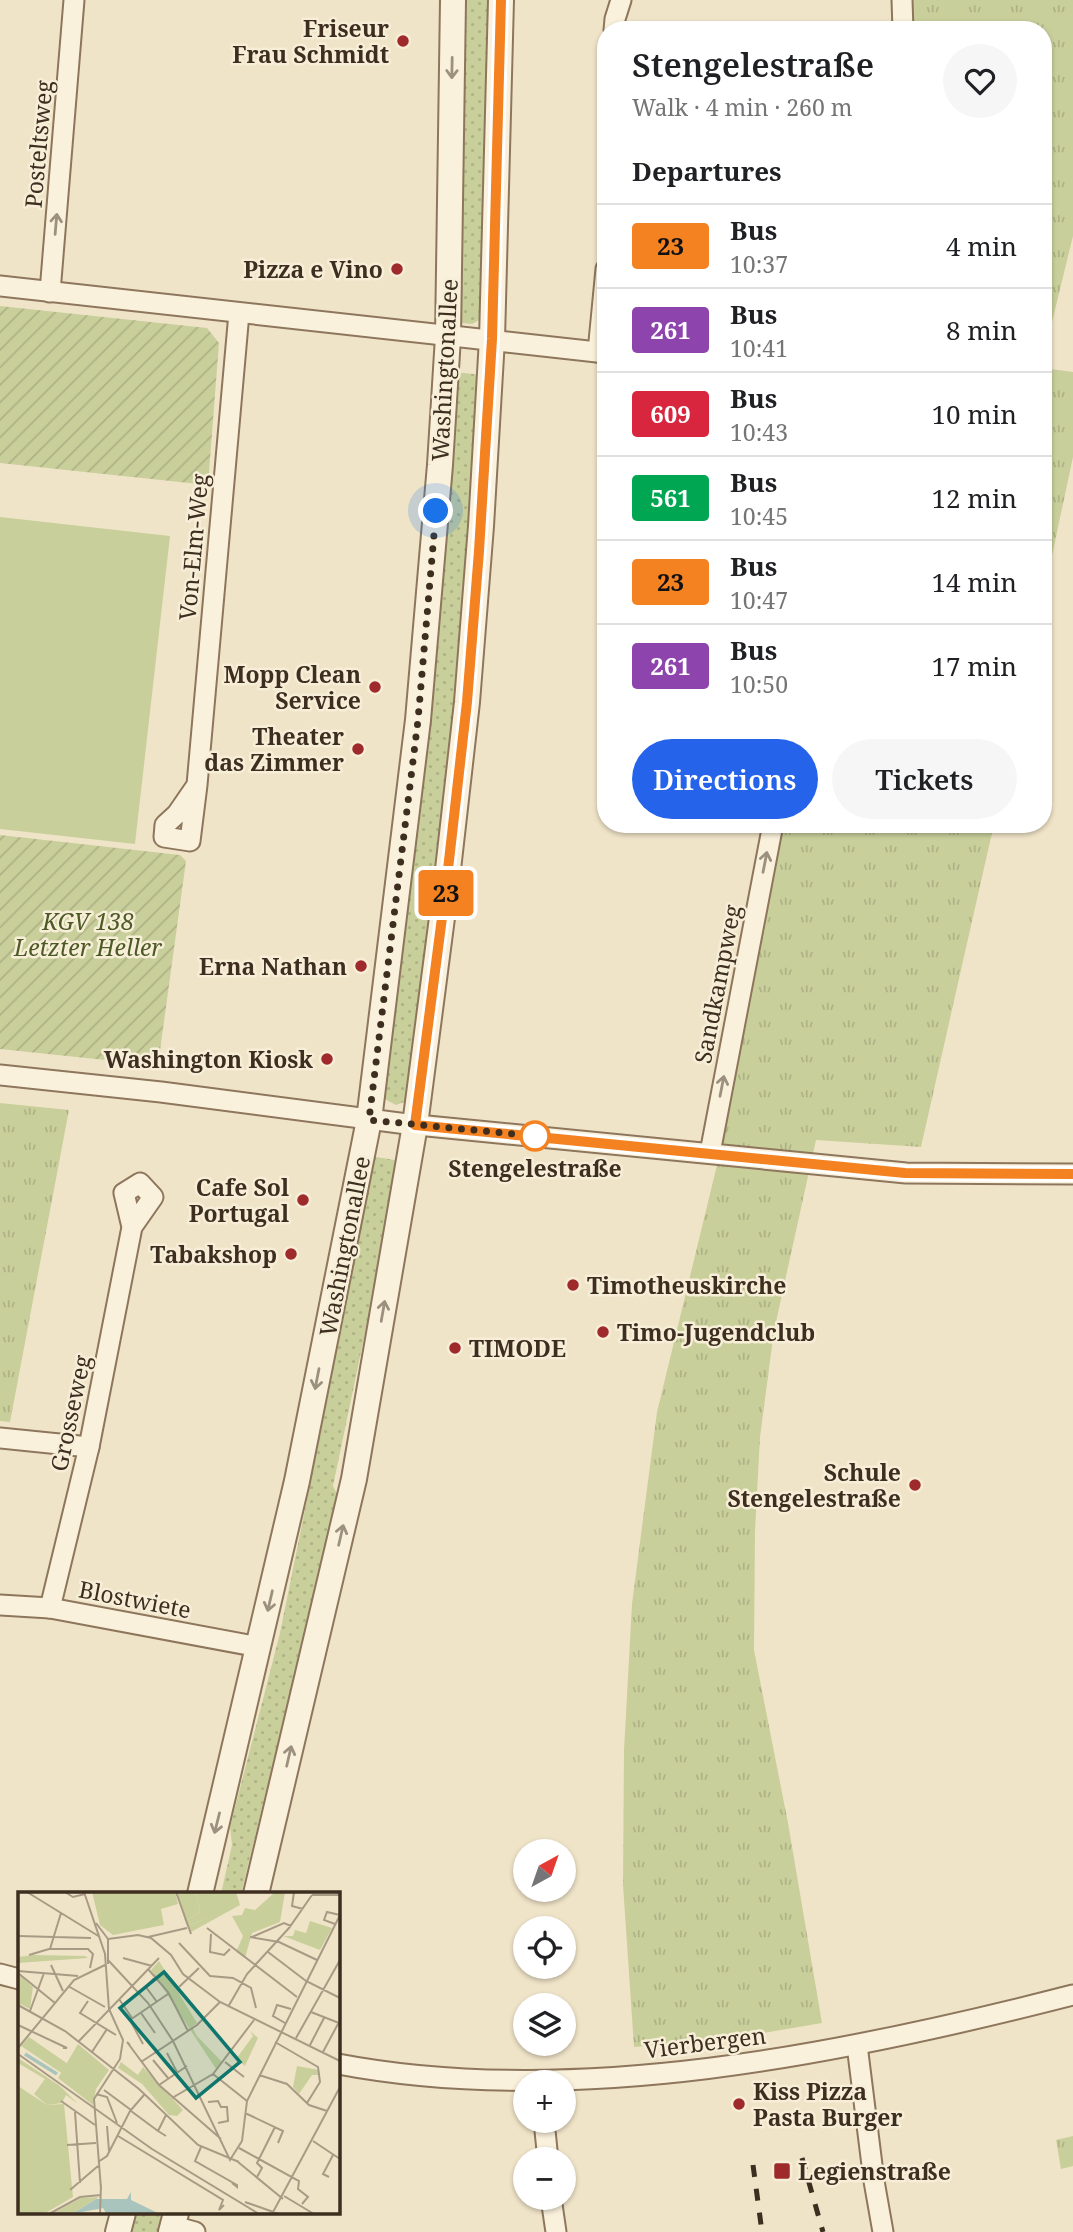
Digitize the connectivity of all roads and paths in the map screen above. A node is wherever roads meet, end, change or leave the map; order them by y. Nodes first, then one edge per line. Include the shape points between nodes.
1 (74, 0) edge
2 (453, 0) edge
3 (501, 0) edge
4 (621, 0) edge
5 (902, 0) edge
6 (615, 21) edge
7 (903, 21) edge
8 (0, 286) edge
9 (50, 292) junction
10 (239, 313) junction
11 (448, 337) junction
12 (492, 339) junction
13 (597, 352) edge
14 (197, 785) dead end
15 (771, 833) edge
16 (0, 1074) edge
17 (369, 1120) junction
18 (415, 1125) junction
19 (710, 1153) junction
20 (1073, 1174) edge
21 (132, 1227) dead end
22 (0, 1438) edge
23 (89, 1447) junction
24 (0, 1605) edge
25 (50, 1608) junction
26 (259, 1647) junction
27 (200, 1892) edge
28 (256, 1892) edge
29 (0, 1974) edge
30 (18, 1979) edge
31 (1073, 1995) edge
32 (857, 2045) junction
33 (340, 2064) edge
34 (576, 2079) edge
35 (513, 2081) edge
36 (553, 2210) edge
37 (123, 2214) edge
38 (118, 2232) edge
39 (556, 2232) edge
40 (883, 2232) edge

9 -> 1 street, Posteltsweg
2 -> 11 street, Washingtonallee
3 - 12 street, Washingtonallee
4 - 6 street
5 - 7 street
8 - 9 street
9 - 10 street
10 - 11 street
10 - 14 street, Von-Elm-Weg
11 - 12 street
11 - 17 street, Washingtonallee via 418,720
12 - 13 street
12 - 18 street, Washingtonallee via 467,702
19 -> 15 street, Sandkampweg
16 - 17 street
17 - 18 street
17 -> 26 street, Washingtonallee
18 - 19 street
28 -> 18 street, Washingtonallee via 355,1479
19 - 20 street via 905,1173
21 - 23 street, Grosseweg
22 - 23 street
23 - 25 street, Grosseweg
24 - 25 street, Blostwiete
25 - 26 street, Blostwiete
26 -> 27 street, Washingtonallee
29 - 30 street
31 - 32 street, Vierbergen
32 - 34 street, Vierbergen via 675,2072
32 - 40 street
33 - 35 street, Vierbergen via 391,2074
36 - 39 street
37 - 38 street

